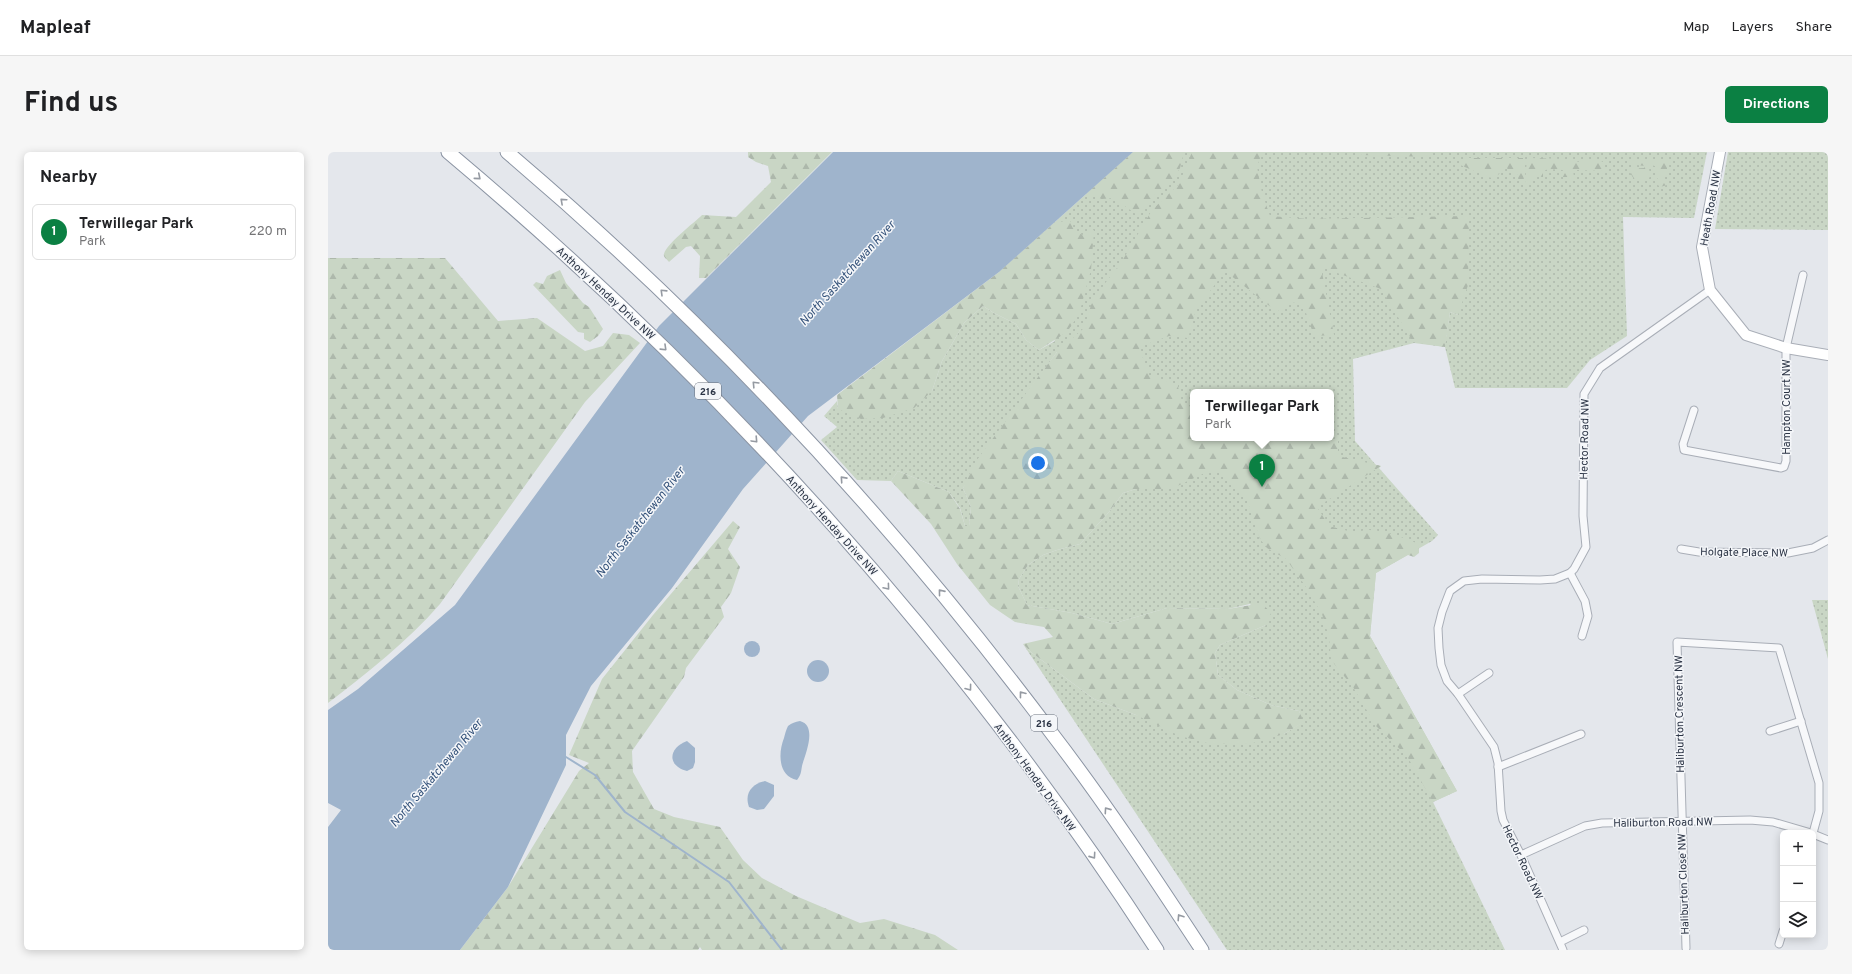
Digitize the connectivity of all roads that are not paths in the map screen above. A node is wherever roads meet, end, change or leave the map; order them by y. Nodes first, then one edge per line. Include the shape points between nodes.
1 (448, 152) edge
2 (507, 152) edge
3 (1720, 152) edge
4 (1803, 276) dead end
5 (1710, 290) junction
6 (1786, 348) junction
7 (1828, 355) edge
8 (1694, 410) dead end
9 (1828, 540) edge
10 (1681, 548) dead end
11 (1570, 573) junction
12 (1582, 636) dead end
13 (1489, 673) dead end
14 (1458, 694) junction
15 (1801, 721) junction
16 (1770, 731) dead end
17 (1581, 734) dead end
18 (1498, 767) junction
19 (1681, 821) junction
20 (1801, 830) edge
21 (1813, 830) edge
22 (1816, 835) edge
23 (1828, 840) edge
24 (1521, 855) junction
25 (1584, 930) dead end
26 (1781, 938) edge
27 (1560, 942) junction
28 (1779, 944) dead end
29 (1686, 948) dead end
30 (1157, 950) edge
31 (1202, 950) edge
32 (1563, 950) edge

1 -> 30 highway, Anthony Henday Drive NW / 216 via 518,211 636,320 709,392 843,536 945,657 1023,759 1126,902
31 -> 2 highway, 216 via 1054,735 957,612 870,508 734,362 661,290
3 - 5 street, Heath Road NW via 1702,247
4 - 6 street
5 - 6 street, Heath Road NW via 1746,335
5 - 11 street, Hector Road NW via 1600,368 1584,394 1583,516 1586,547
6 - 7 street, Heath Road NW
6 - 8 street, Hampton Court NW via 1784,467 1684,450 1683,444
9 - 10 street, Holgate Place NW via 1813,548 1788,553 1700,552
11 - 12 street via 1585,601 1588,616
11 - 14 street, Hector Road NW via 1555,579 1464,581 1450,591 1440,617 1438,648 1447,681
13 - 14 street
14 - 18 street, Hector Road NW via 1494,747
15 - 16 street
15 - 19 street, Haliburton Crescent NW via 1779,648 1677,642
15 - 21 street, Haliburton Crescent NW via 1819,784 1819,811
17 - 18 street
18 - 24 street, Hector Road NW via 1501,811 1506,827
19 - 20 street, Haliburton Road NW via 1750,820 1773,822
19 - 24 street, Haliburton Road NW via 1602,823 1585,826
19 - 29 street, Haliburton Close NW
22 - 23 street, Haliburton Road NW
24 - 27 street, Hector Road NW
25 - 27 street
26 - 28 street
27 - 32 street, Hector Road NW

